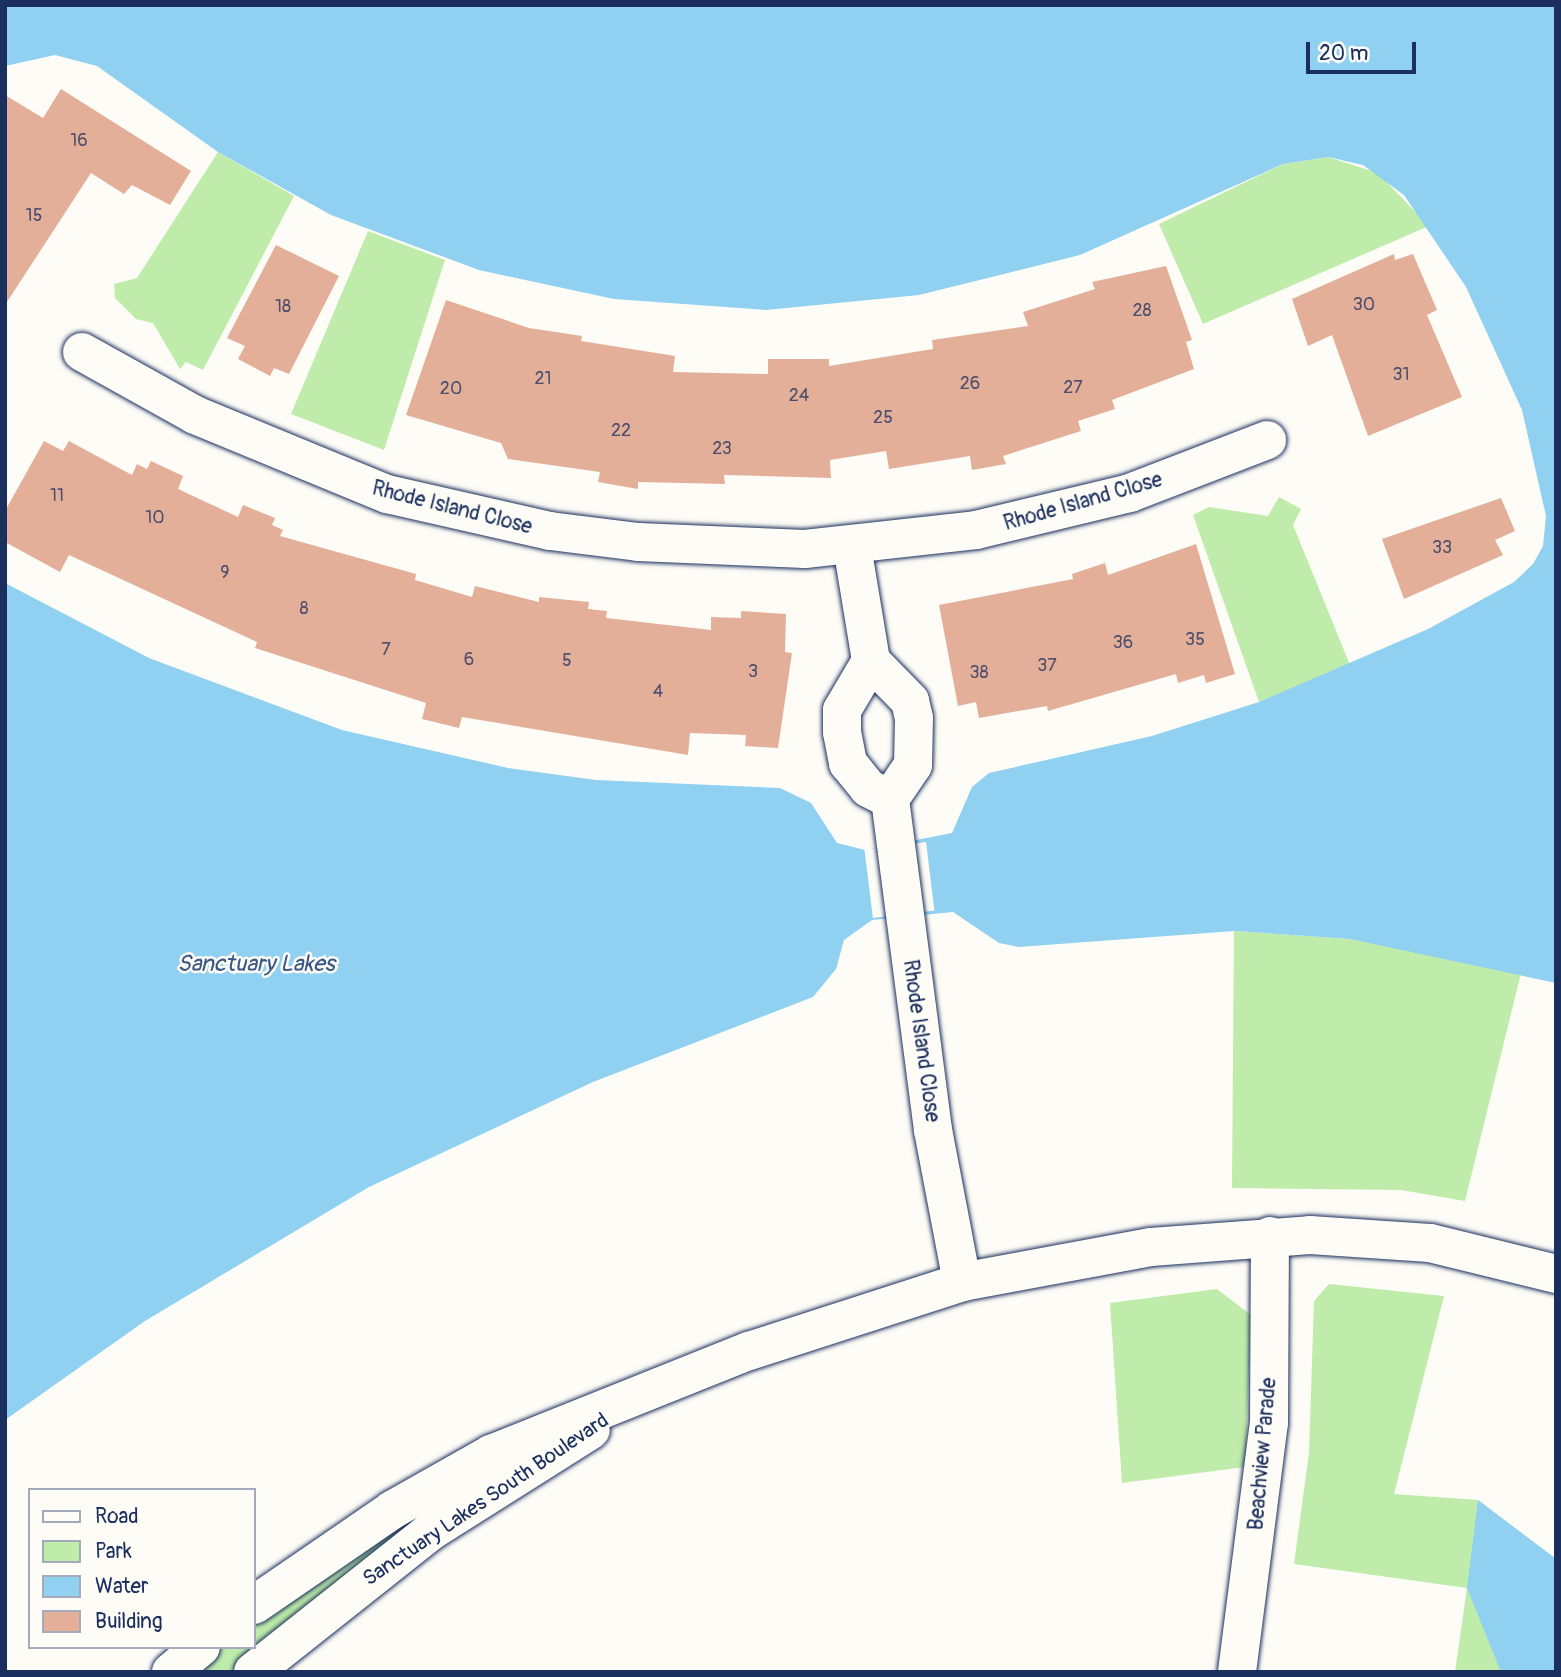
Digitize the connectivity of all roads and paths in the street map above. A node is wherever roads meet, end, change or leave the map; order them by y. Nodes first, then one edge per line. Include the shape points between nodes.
1 (82, 352) dead end
2 (1267, 440) dead end
3 (852, 546) junction
4 (871, 661) junction
5 (890, 799) junction
6 (1270, 1236) junction
7 (1556, 1274) edge
8 (962, 1282) junction
9 (658, 1387) junction
10 (256, 1604) edge
11 (199, 1649) edge
12 (171, 1672) edge
13 (253, 1672) edge
14 (1237, 1672) edge

1 - 3 street, Rhode Island Close via 247,439 326,473 446,509 638,542 747,549
2 - 3 street, Rhode Island Close via 1130,493 976,530
3 - 4 street
4 - 5 street via 909,701 914,718 913,765
4 - 5 street via 842,710 842,732 848,763 868,788
5 - 8 street, Rhode Island Close via 903,915
6 - 7 street, Sanctuary Lakes South Boulevard via 1430,1243
6 - 8 street, Sanctuary Lakes South Boulevard via 1151,1247
6 - 14 street, Beachview Parade via 1269,1423
8 - 9 street, Sanctuary Lakes South Boulevard via 841,1318
9 - 10 street, Sanctuary Lakes South Boulevard via 571,1417 447,1477
9 - 13 street, Sanctuary Lakes South Boulevard via 431,1531
11 - 12 street

